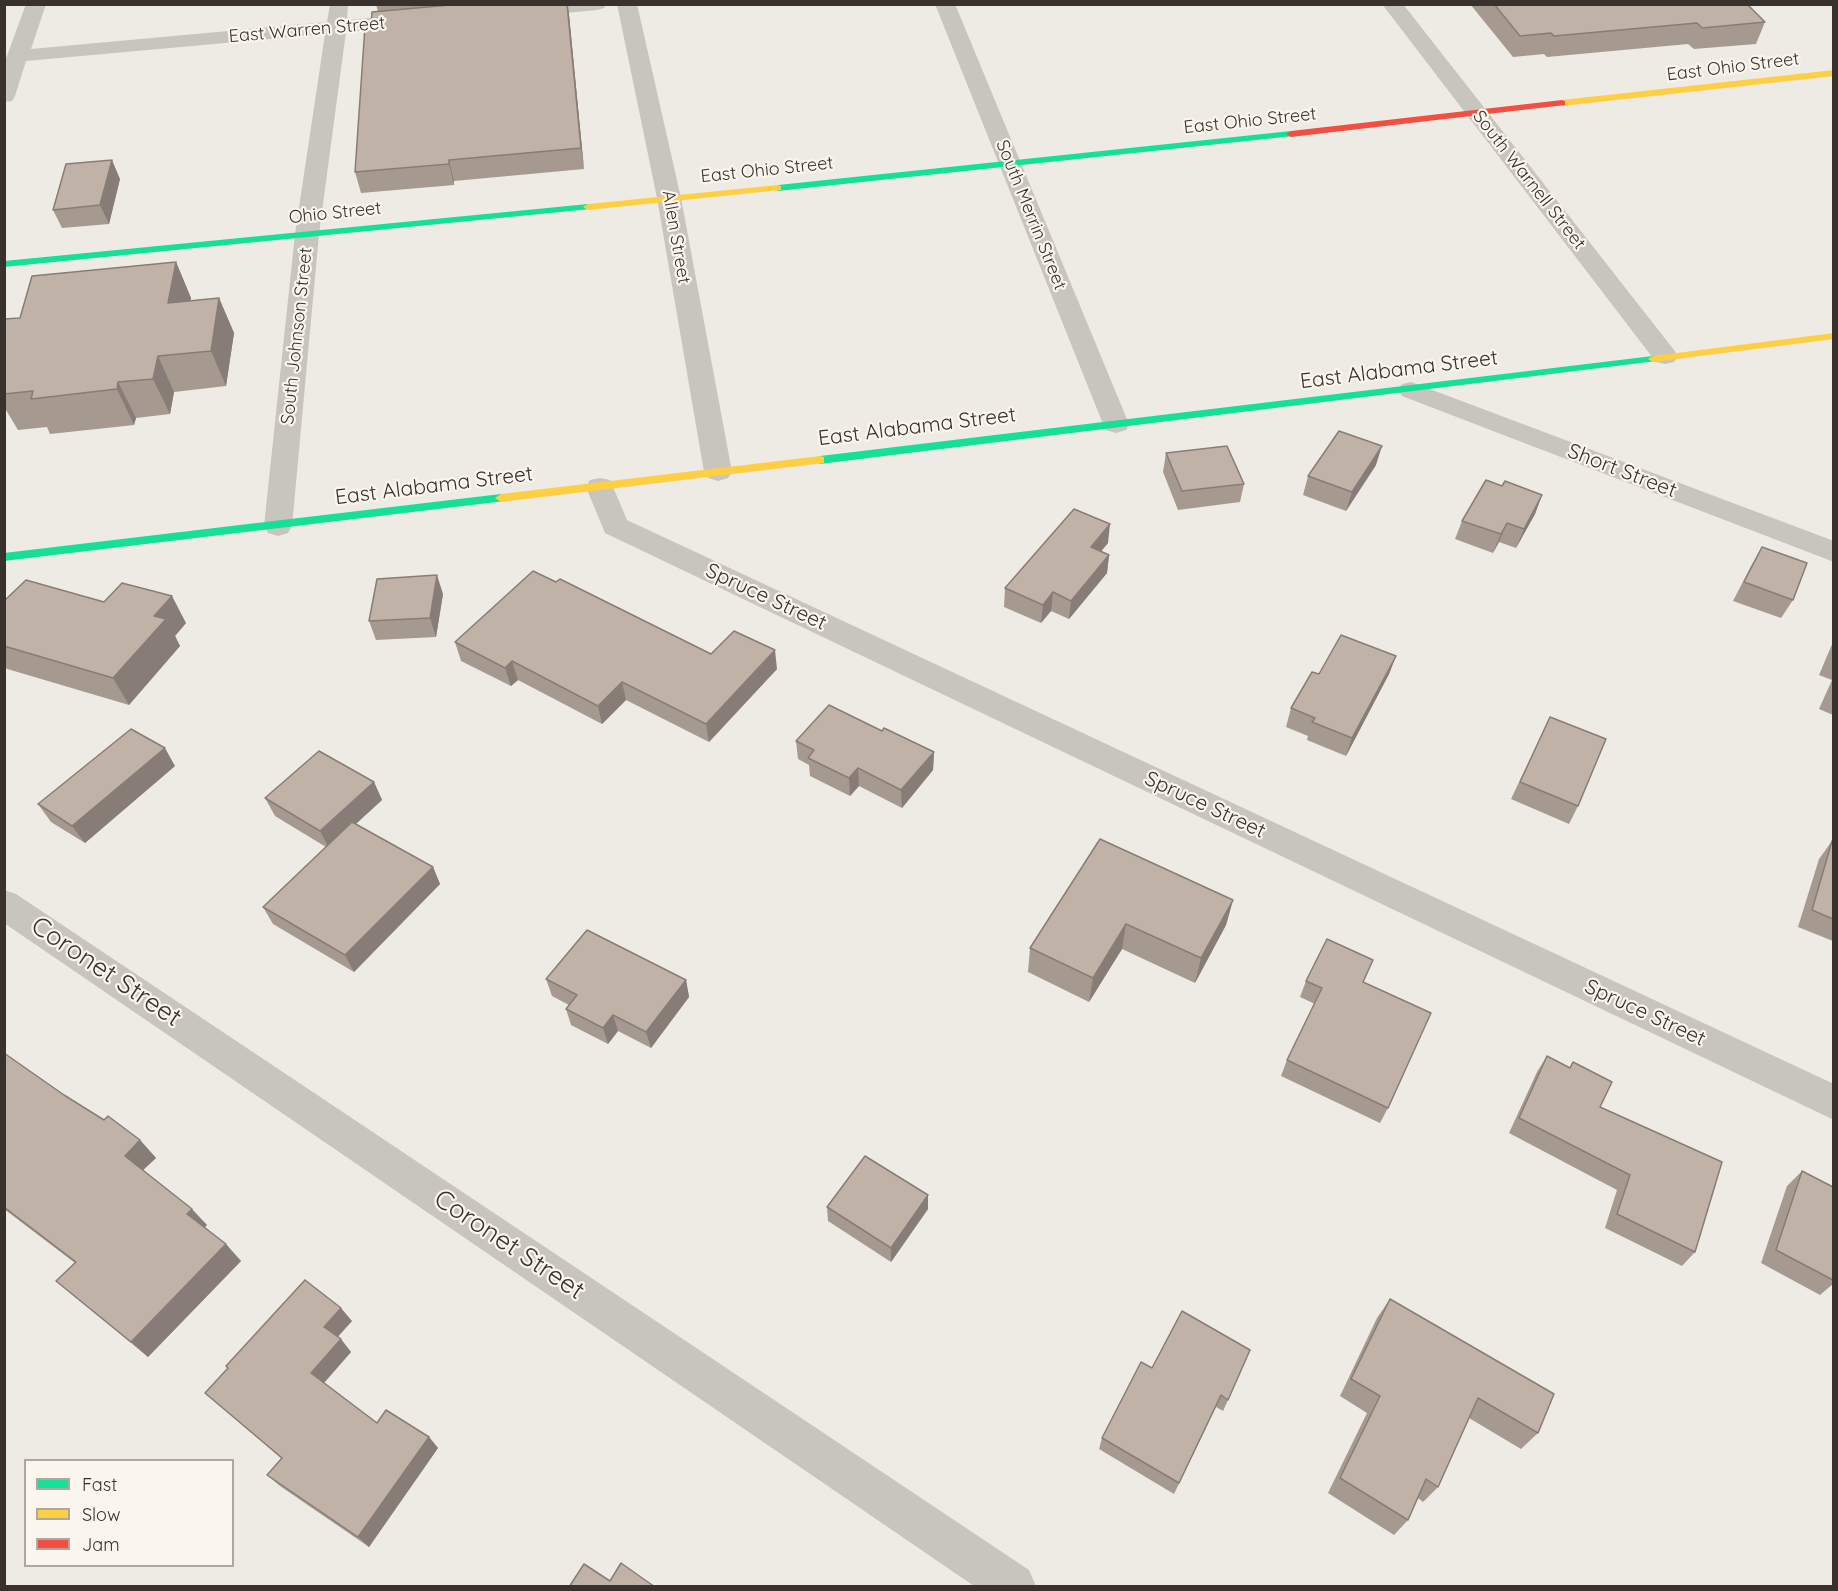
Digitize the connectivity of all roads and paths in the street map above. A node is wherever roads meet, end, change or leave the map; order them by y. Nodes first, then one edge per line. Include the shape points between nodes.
1 (36, 4) edge
2 (597, 4) edge
3 (627, 4) edge
4 (945, 4) edge
5 (1392, 4) edge
6 (502, 13) edge
7 (338, 16) edge
8 (432, 19) edge
9 (18, 56) junction
10 (1833, 74) edge
11 (4, 96) edge
12 (1478, 114) junction
13 (1010, 165) junction
14 (669, 198) junction
15 (307, 234) junction
16 (4, 264) edge
17 (1833, 336) edge
18 (1665, 356) junction
19 (1411, 390) junction
20 (1116, 424) junction
21 (718, 472) junction
22 (600, 487) junction
23 (278, 526) junction
24 (1833, 552) edge
25 (4, 557) edge
26 (4, 904) edge
27 (1833, 1103) edge
28 (1013, 1587) edge

1 - 9 street
2 - 6 street
3 - 14 street, Allen Street
4 - 13 street, South Merrin Street
5 - 12 street, South Warnell Street
7 - 8 street, East Warren Street
7 - 9 street, East Warren Street
7 - 15 street, South Johnson Street
9 - 11 street
10 - 12 street, East Ohio Street
12 - 13 street, East Ohio Street
12 - 18 street, South Warnell Street
13 - 14 street, East Ohio Street
13 - 20 street, South Merrin Street
14 - 15 street, Ohio Street
14 - 21 street, Allen Street
15 - 16 street, Ohio Street
15 - 23 street, South Johnson Street
17 - 18 street, East Alabama Street
18 - 19 street, East Alabama Street
19 - 20 street, East Alabama Street
19 - 24 street, Short Street
20 - 21 street, East Alabama Street
21 - 22 street, East Alabama Street
22 - 23 street, East Alabama Street
22 - 27 street, Spruce Street via 615,526
23 - 25 street, East Alabama Street
26 - 28 street, Coronet Street

